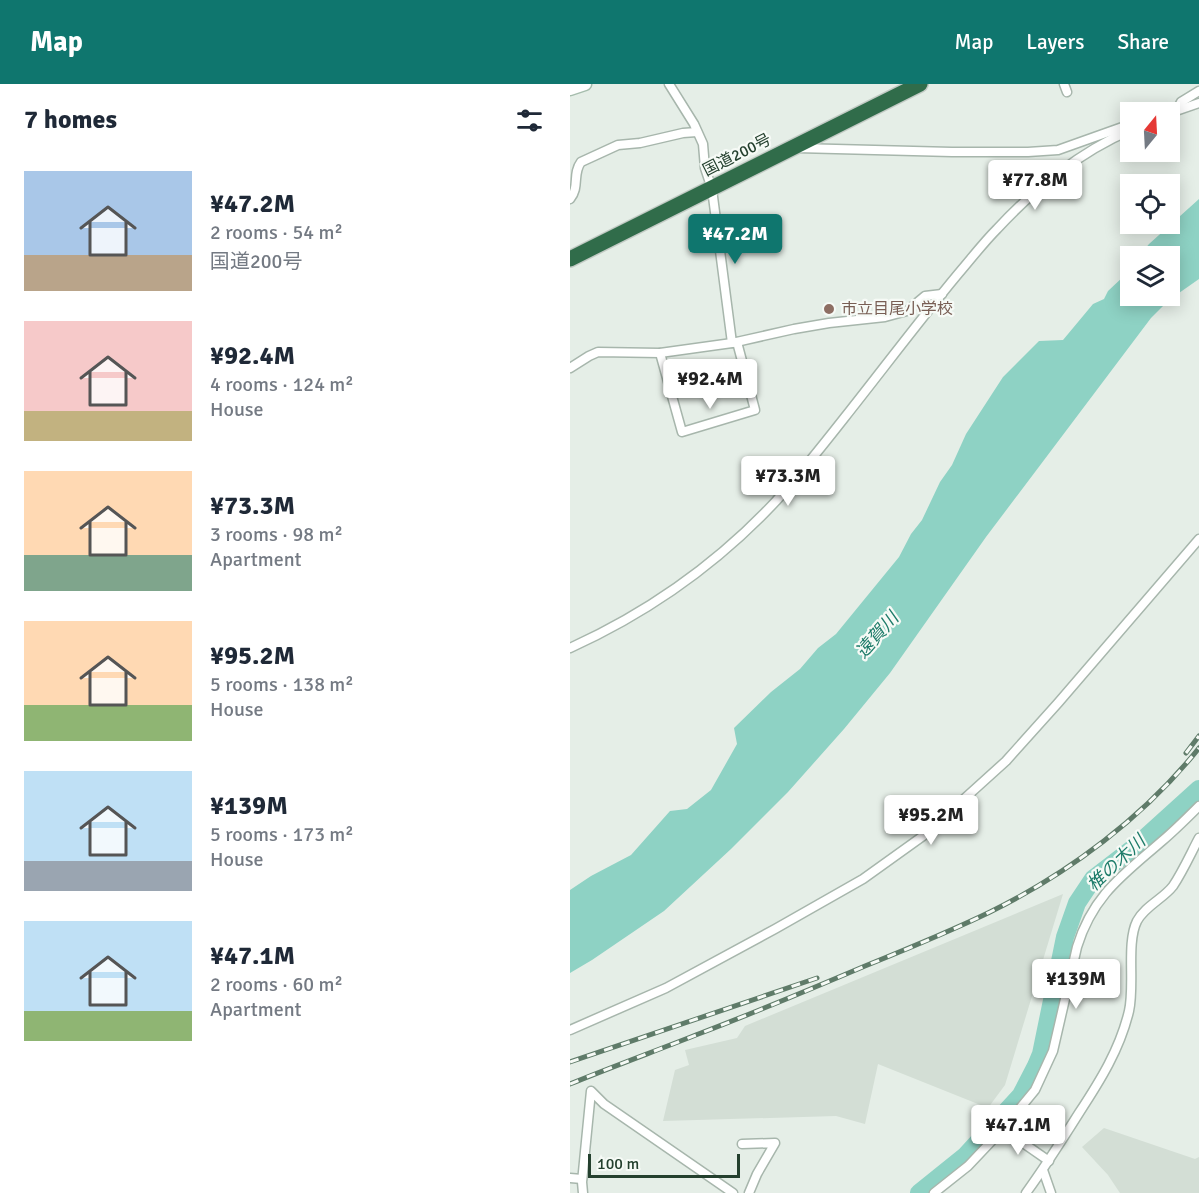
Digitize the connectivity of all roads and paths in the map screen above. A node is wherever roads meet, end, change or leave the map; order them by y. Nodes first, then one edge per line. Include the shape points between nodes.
1 (585, 84) edge
2 (669, 84) edge
3 (920, 84) edge
4 (570, 88) edge
5 (1199, 91) edge
6 (1180, 103) edge
7 (1199, 103) edge
8 (1180, 109) edge
9 (1120, 128) edge
10 (697, 132) junction
11 (1120, 135) edge
12 (790, 148) junction
13 (712, 189) junction
14 (570, 199) edge
15 (570, 259) edge
16 (942, 294) junction
17 (734, 343) junction
18 (660, 353) junction
19 (570, 368) edge
20 (1199, 539) edge
21 (570, 648) edge
22 (1199, 806) edge
23 (1199, 838) edge
24 (570, 1030) edge
25 (1003, 1129) junction
26 (742, 1144) dead end
27 (1049, 1161) junction
28 (1043, 1170) junction
29 (570, 1178) edge
30 (582, 1179) junction
31 (583, 1193) edge
32 (733, 1193) edge
33 (749, 1193) edge
34 (934, 1193) edge
35 (1026, 1193) edge
36 (1051, 1193) edge

1 - 4 street
2 - 10 street
3 - 12 highway, 国道200号
5 - 6 street
7 - 8 street
9 - 12 street via 1058,150 1028,152
10 - 13 street
10 - 14 street via 618,146 581,162
11 - 16 street via 1096,147 1041,187 997,229
12 - 13 highway, 国道200号
13 - 15 highway, 国道200号
13 - 17 street
16 - 17 street via 925,296 907,311 885,317 794,329
16 - 21 street via 817,452 738,537 671,592
17 - 18 street
17 - 18 street via 755,410 682,432
18 - 19 street via 598,352
20 - 24 street via 1006,761 923,836 863,879 775,930 666,988
22 - 25 street via 1122,875 1092,911 1077,947 1053,1051 1035,1090
23 - 27 street via 1173,886 1137,921 1123,1034 1105,1071
25 - 27 street
25 - 34 street via 968,1166
26 - 33 street via 775,1143
27 - 28 street
28 - 35 street
28 - 36 street
29 - 30 street
30 - 31 street
30 - 32 street via 591,1091

